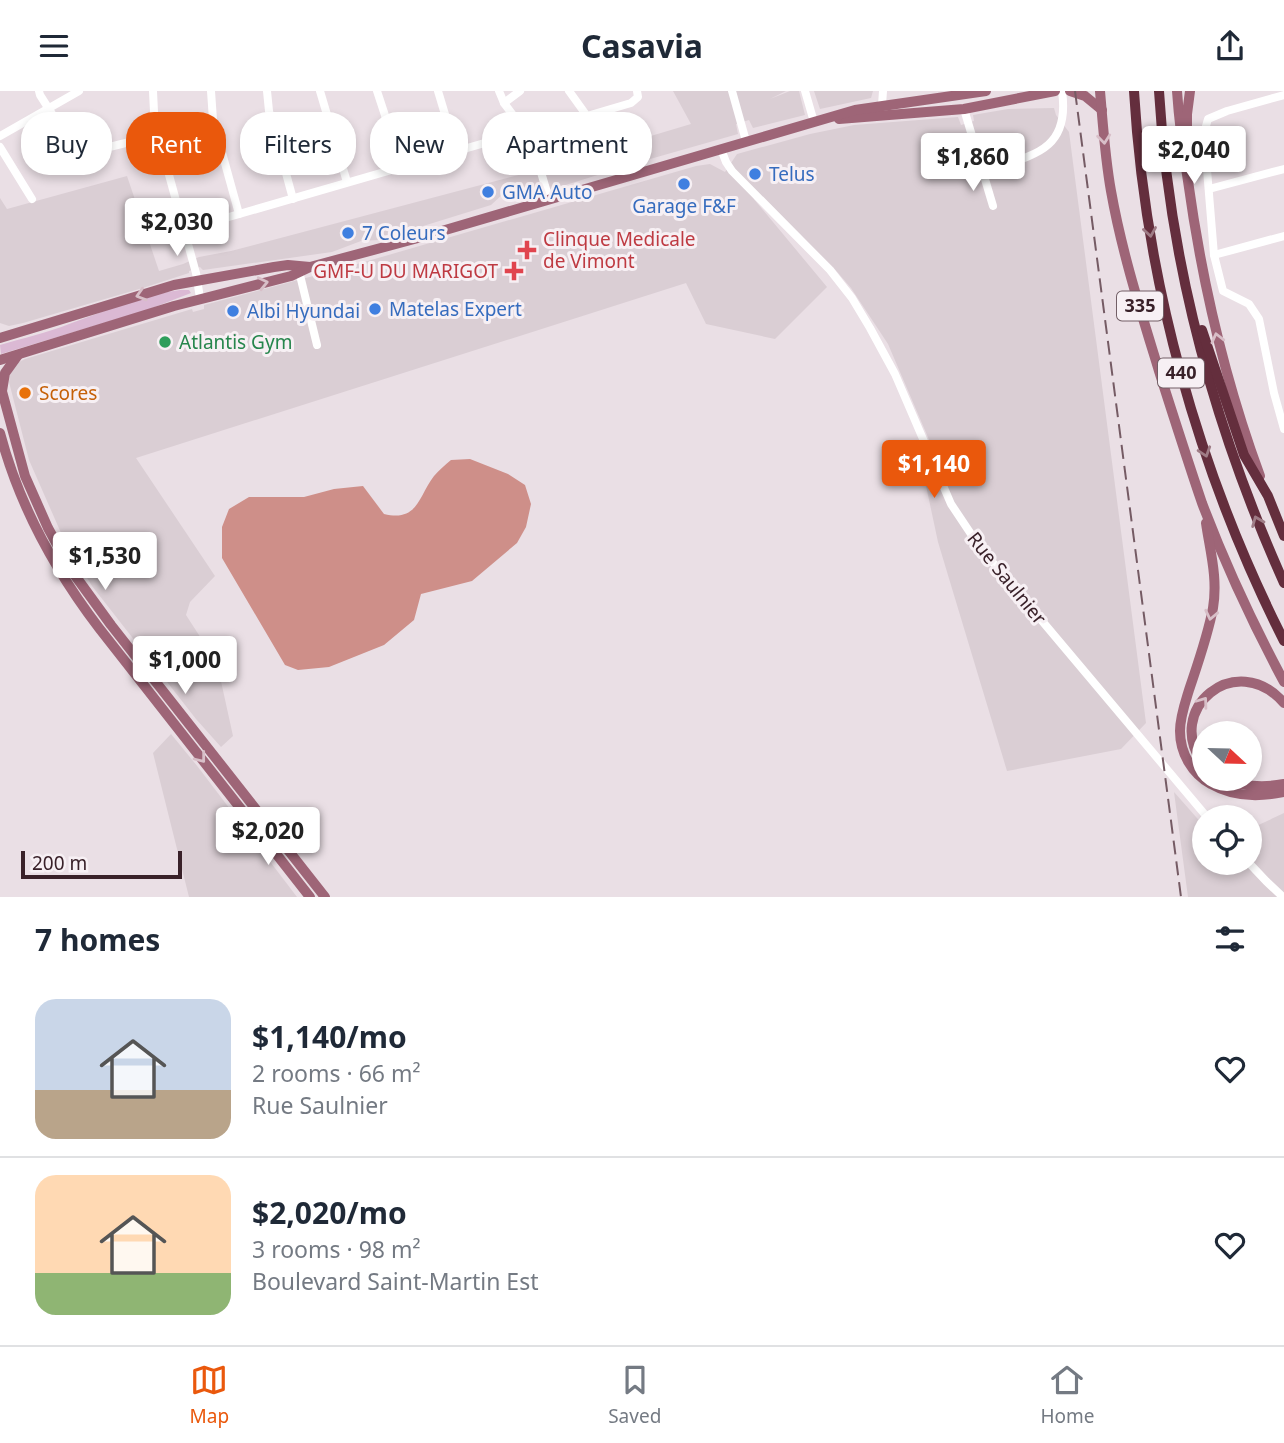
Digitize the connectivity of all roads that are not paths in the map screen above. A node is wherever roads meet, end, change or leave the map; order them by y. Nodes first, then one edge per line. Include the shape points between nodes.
1 (39, 91) edge
2 (79, 91) edge
3 (153, 91) edge
4 (211, 91) edge
5 (267, 91) edge
6 (320, 91) edge
7 (377, 91) edge
8 (438, 91) edge
9 (499, 91) edge
10 (520, 91) edge
11 (569, 91) edge
12 (732, 91) edge
13 (805, 91) edge
14 (883, 91) edge
15 (986, 91) edge
16 (1055, 91) edge
17 (1062, 91) edge
18 (1070, 91) edge
19 (1100, 91) edge
20 (1134, 91) edge
21 (1159, 91) edge
22 (1177, 91) edge
23 (1190, 91) edge
24 (637, 94) edge
25 (1284, 95) edge
26 (504, 103) junction
27 (882, 105) junction
28 (48, 107) junction
29 (964, 109) junction
30 (1101, 110) junction
31 (154, 112) edge
32 (384, 112) edge
33 (444, 112) edge
34 (511, 112) edge
35 (814, 122) junction
36 (0, 136) edge
37 (746, 141) junction
38 (126, 143) edge
39 (0, 147) edge
40 (721, 149) junction
41 (1284, 169) edge
42 (982, 171) junction
43 (169, 175) edge
44 (373, 175) edge
45 (542, 175) edge
46 (1188, 181) junction
47 (347, 182) junction
48 (1209, 190) junction
49 (32, 199) dead end
50 (293, 199) junction
51 (549, 199) junction
52 (993, 206) dead end
53 (239, 214) junction
54 (184, 230) junction
55 (1284, 236) edge
56 (1214, 254) junction
57 (298, 269) junction
58 (1182, 271) junction
59 (197, 280) junction
60 (200, 298) junction
61 (0, 328) edge
62 (14, 333) junction
63 (0, 338) edge
64 (317, 345) dead end
65 (18, 355) junction
66 (0, 360) edge
67 (1, 388) edge
68 (1284, 391) edge
69 (1274, 393) junction
70 (1284, 429) edge
71 (0, 433) edge
72 (1268, 496) junction
73 (1202, 502) junction
74 (1284, 537) edge
75 (1284, 583) edge
76 (1284, 641) edge
77 (1284, 682) edge
78 (1284, 703) edge
79 (1194, 721) edge
80 (1284, 783) edge
81 (1262, 787) edge
82 (1284, 792) edge
83 (1196, 805) edge
84 (1260, 875) edge
85 (310, 897) edge
86 (325, 897) edge
87 (1283, 897) edge

1 - 28 street
2 - 28 street
3 - 31 street
4 - 53 street via 213,120
5 - 50 street
6 - 47 street
7 - 32 street
8 - 33 street
9 - 26 street
10 - 26 street
11 - 24 street via 587,116 631,103
12 - 37 street
13 - 35 street
14 - 27 street
15 - 27 main road
16 - 29 main road
17 - 42 street via 1063,116 1050,143 1029,157
18 - 30 main road via 1085,96
19 - 30 main road
20 -> 76 highway, 440 via 1149,228 1181,373 1228,516
21 - 58 highway, 440
22 - 46 main road
23 - 46 main road
25 - 48 street via 1208,119 1204,133
26 - 34 street
27 - 35 main road
28 - 36 street
28 - 38 street via 75,150 85,153
29 - 35 main road
29 - 42 street
30 -> 73 main road, 335 via 1122,244
35 - 37 main road
37 - 40 main road
39 - 49 street
40 - 51 main road
40 - 83 street, Rue Saulnier via 732,171 852,298 895,374 951,503 979,546
41 - 48 street
42 - 52 street
43 - 54 street
44 - 47 street
45 - 51 street
72 -> 46 main road via 1219,344
47 - 50 street
48 - 56 street
50 - 53 street
51 - 57 main road
53 - 54 street
54 - 59 street
55 - 56 street
56 - 69 street via 1223,291 1249,304 1259,319
57 - 59 main road via 288,265
60 -> 57 main road via 279,279
57 - 64 street
58 - 72 highway via 1244,455
75 -> 58 highway, 440 via 1227,441
59 - 60 street
59 -> 62 main road
60 - 65 main road
61 - 62 main road
62 - 63 main road
65 - 66 main road
65 - 67 main road
67 - 86 main road via 21,464 71,570
68 - 69 street
69 - 70 street
71 -> 85 main road via 31,519 67,585
72 - 74 highway
73 - 77 main road, 335 via 1238,590
73 -> 82 main road via 1214,567 1214,595 1182,716 1182,747 1197,773 1221,789 1258,795
79 -> 78 main road via 1198,707 1213,690 1226,684 1250,682 1269,689
80 - 81 main road
84 - 87 street

